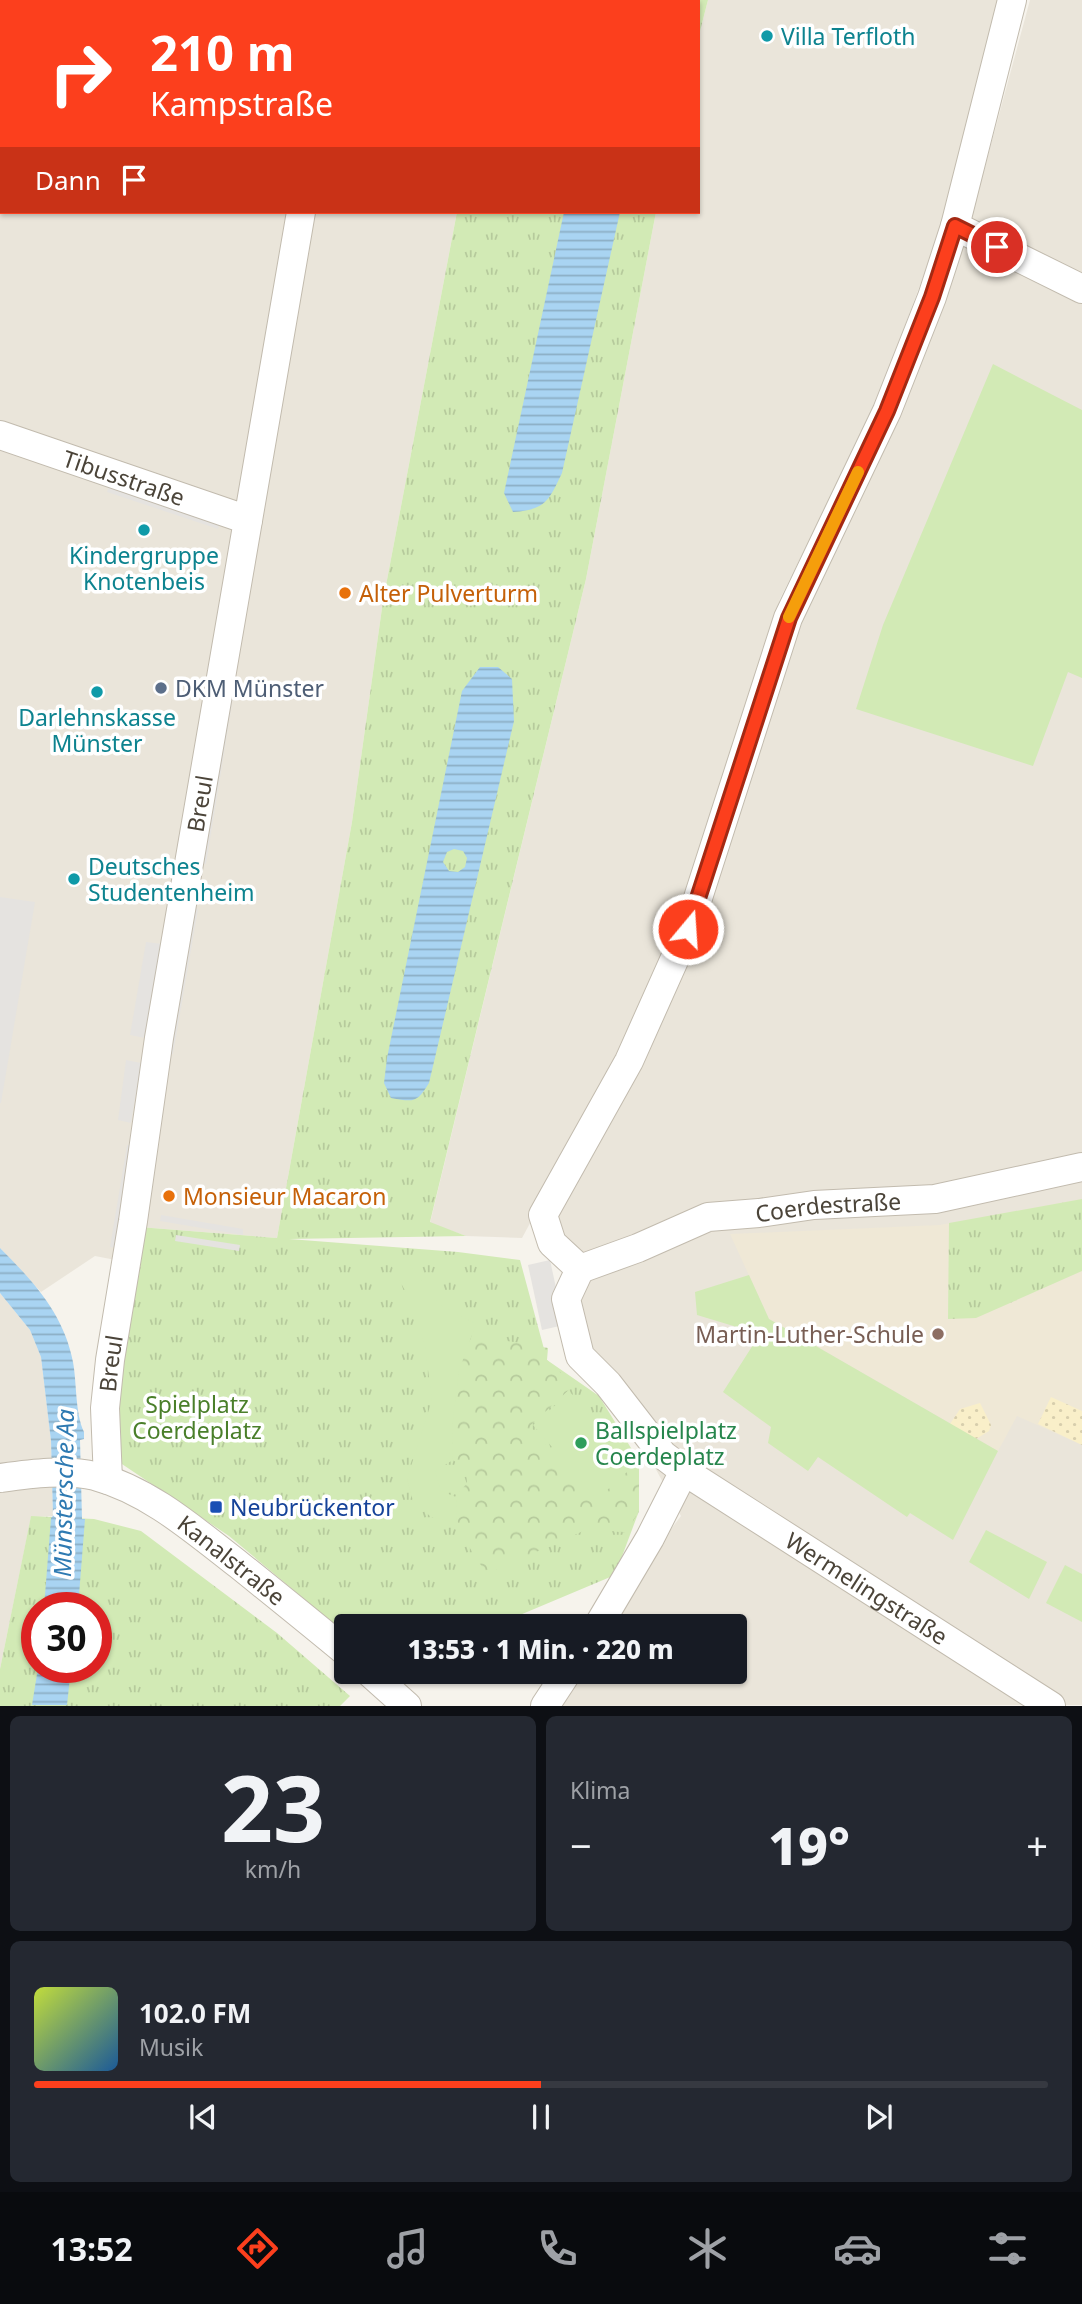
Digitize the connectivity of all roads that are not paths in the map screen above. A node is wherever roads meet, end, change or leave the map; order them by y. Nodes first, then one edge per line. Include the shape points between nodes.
1 (1012, 0) edge
2 (301, 214) edge
3 (955, 226) junction
4 (1082, 289) edge
5 (0, 435) edge
6 (248, 520) junction
7 (1082, 1167) edge
8 (580, 1269) junction
9 (684, 1471) junction
10 (96, 1477) junction
11 (0, 1478) edge
12 (605, 1614) edge
13 (334, 1642) edge
14 (382, 1684) edge
15 (559, 1684) edge
16 (407, 1706) edge
17 (545, 1706) edge
18 (1051, 1706) edge

1 - 3 street
2 - 6 street, Breul
3 - 4 street
3 - 8 street via 887,411 789,618 688,929 629,1061 543,1215 552,1243
5 - 6 street, Tibusstraße
6 - 10 street, Breul via 159,1038
7 - 8 street, Coerdestraße via 935,1199 814,1205 708,1217
8 - 9 street, Wermelingstraße via 566,1299 580,1356 663,1455
9 - 12 street
9 - 18 street, Wermelingstraße
10 - 11 street via 50,1473
10 - 13 street, Kanalstraße via 148,1498 174,1516
14 - 16 street
15 - 17 street

